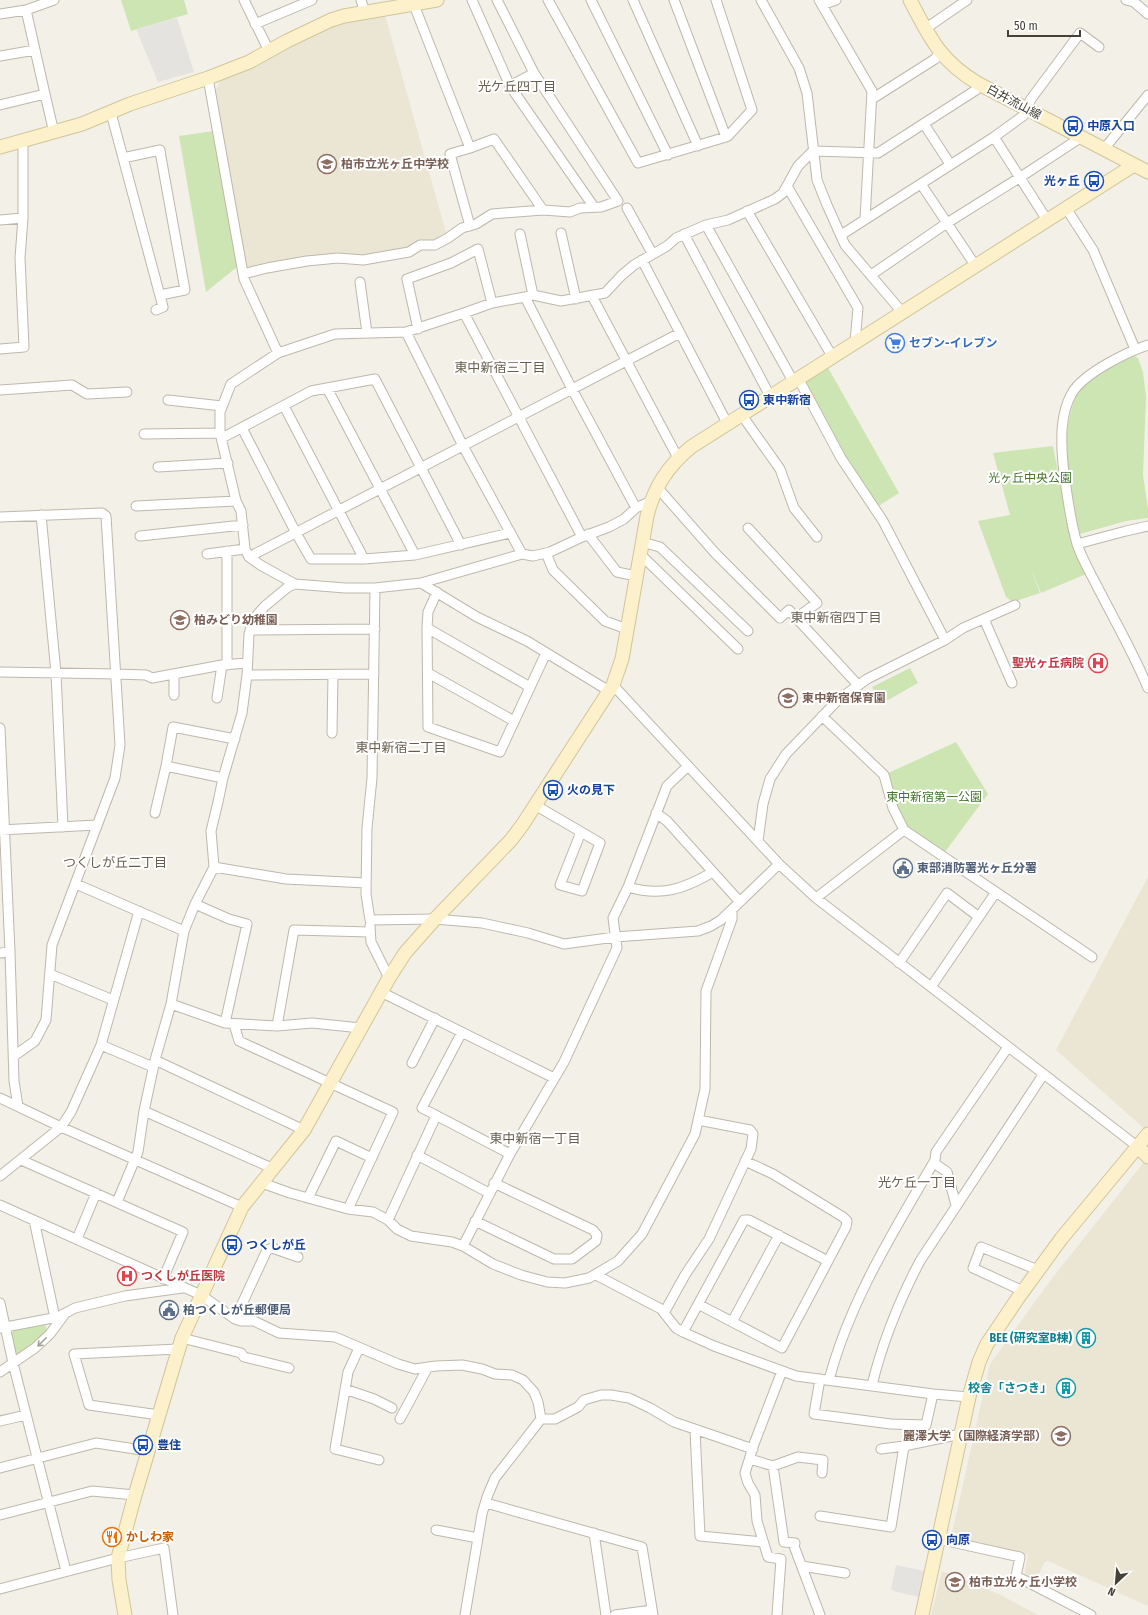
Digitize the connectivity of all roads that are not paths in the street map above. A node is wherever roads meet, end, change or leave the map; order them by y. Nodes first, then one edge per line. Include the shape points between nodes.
1 (54, 0) edge
2 (244, 0) edge
3 (312, 0) edge
4 (361, 0) edge
5 (437, 0) edge
6 (472, 0) edge
7 (497, 0) edge
8 (548, 0) edge
9 (591, 0) edge
10 (633, 0) edge
11 (674, 0) edge
12 (716, 0) edge
13 (761, 0) edge
14 (836, 0) edge
15 (910, 0) edge
16 (967, 0) edge
17 (1126, 0) edge
18 (820, 2) edge
19 (408, 4) edge
20 (26, 10) junction
21 (365, 13) junction
22 (0, 14) edge
23 (1148, 14) edge
24 (255, 24) junction
25 (925, 29) junction
26 (1099, 46) dead end
27 (34, 50) junction
28 (269, 51) junction
29 (940, 53) junction
30 (0, 56) edge
31 (534, 73) junction
32 (208, 78) junction
33 (979, 84) junction
34 (510, 86) junction
35 (45, 94) junction
36 (1148, 95) edge
37 (872, 99) junction
38 (0, 105) edge
39 (1027, 108) junction
40 (110, 113) junction
41 (924, 124) junction
42 (54, 133) junction
43 (1079, 136) junction
44 (726, 137) junction
45 (994, 137) junction
46 (23, 142) junction
47 (698, 146) junction
48 (0, 147) edge
49 (470, 148) junction
50 (1104, 149) junction
51 (813, 151) junction
52 (868, 152) junction
53 (668, 155) junction
54 (124, 158) junction
55 (950, 164) junction
56 (1134, 165) junction
57 (1148, 172) edge
58 (1019, 178) junction
59 (921, 184) junction
60 (787, 186) junction
61 (594, 208) junction
62 (628, 208) dead end
63 (1066, 208) junction
64 (543, 210) junction
65 (747, 212) junction
66 (23, 218) junction
67 (865, 219) junction
68 (0, 220) edge
69 (1047, 220) junction
70 (947, 222) junction
71 (706, 225) junction
72 (470, 226) junction
73 (561, 233) dead end
74 (520, 234) dead end
75 (684, 234) junction
76 (841, 235) junction
77 (652, 254) junction
78 (642, 260) junction
79 (975, 265) junction
80 (243, 274) junction
81 (871, 275) junction
82 (360, 282) dead end
83 (160, 295) junction
84 (529, 296) junction
85 (592, 296) junction
86 (576, 299) junction
87 (492, 303) junction
88 (156, 310) dead end
89 (902, 312) junction
90 (464, 313) junction
91 (418, 329) junction
92 (406, 332) junction
93 (367, 333) junction
94 (680, 333) junction
95 (855, 342) junction
96 (1148, 345) edge
97 (0, 349) edge
98 (1135, 349) junction
99 (278, 352) junction
100 (832, 356) junction
101 (626, 361) junction
102 (796, 380) junction
103 (327, 388) junction
104 (572, 389) junction
105 (0, 390) edge
106 (126, 392) dead end
107 (770, 396) junction
108 (168, 400) dead end
109 (222, 406) junction
110 (284, 406) junction
111 (742, 414) junction
112 (519, 418) junction
113 (727, 423) junction
114 (242, 428) junction
115 (144, 434) dead end
116 (221, 436) junction
117 (463, 446) junction
118 (678, 458) junction
119 (228, 463) junction
120 (158, 467) dead end
121 (422, 468) junction
122 (657, 487) junction
123 (381, 490) junction
124 (236, 501) junction
125 (651, 501) junction
126 (136, 506) dead end
127 (636, 508) junction
128 (339, 511) junction
129 (41, 515) junction
130 (0, 517) edge
131 (243, 525) junction
132 (1148, 526) edge
133 (748, 528) dead end
134 (296, 533) junction
135 (510, 533) junction
136 (140, 536) dead end
137 (585, 536) junction
138 (817, 537) dead end
139 (1077, 544) junction
140 (461, 545) junction
141 (641, 548) junction
142 (227, 551) junction
143 (247, 553) junction
144 (546, 553) junction
145 (208, 554) dead end
146 (522, 554) junction
147 (415, 555) junction
148 (364, 560) junction
149 (636, 576) junction
150 (420, 583) junction
151 (295, 584) junction
152 (375, 588) junction
153 (437, 592) junction
154 (1015, 605) dead end
155 (796, 618) junction
156 (984, 618) junction
157 (427, 628) junction
158 (628, 628) junction
159 (250, 630) junction
160 (375, 630) junction
161 (748, 631) dead end
162 (945, 640) junction
163 (738, 649) dead end
164 (546, 653) junction
165 (247, 662) junction
166 (224, 665) junction
167 (0, 672) edge
168 (56, 673) junction
169 (428, 673) junction
170 (116, 674) junction
171 (174, 674) junction
172 (374, 674) junction
173 (247, 675) junction
174 (333, 675) junction
175 (1012, 683) dead end
176 (858, 685) junction
177 (530, 687) junction
178 (611, 688) junction
179 (1148, 688) edge
180 (174, 695) dead end
181 (217, 698) dead end
182 (822, 716) junction
183 (514, 721) junction
184 (0, 728) edge
185 (332, 733) dead end
186 (234, 739) junction
187 (166, 766) junction
188 (688, 766) junction
189 (223, 778) junction
190 (535, 805) junction
191 (155, 813) dead end
192 (656, 813) junction
193 (96, 825) junction
194 (63, 827) junction
195 (2, 830) edge
196 (904, 830) junction
197 (581, 832) junction
198 (758, 841) junction
199 (779, 864) junction
200 (214, 867) junction
201 (712, 872) junction
202 (366, 883) junction
203 (76, 884) junction
204 (628, 887) junction
205 (996, 892) junction
206 (816, 898) junction
207 (740, 902) junction
208 (195, 904) junction
209 (732, 910) junction
210 (139, 911) junction
211 (979, 917) junction
212 (435, 919) junction
213 (370, 920) junction
214 (184, 931) junction
215 (370, 932) junction
216 (615, 937) junction
217 (10, 952) junction
218 (0, 953) edge
219 (1092, 957) dead end
220 (900, 963) junction
221 (50, 974) junction
222 (389, 978) junction
223 (931, 987) junction
224 (381, 992) junction
225 (113, 1000) junction
226 (171, 1004) junction
227 (435, 1018) junction
228 (230, 1024) junction
229 (277, 1026) junction
230 (361, 1028) junction
231 (462, 1032) junction
232 (100, 1046) junction
233 (1008, 1047) junction
234 (14, 1056) junction
235 (412, 1063) dead end
236 (154, 1064) junction
237 (1043, 1074) junction
238 (554, 1078) junction
239 (332, 1083) junction
240 (0, 1098) edge
241 (18, 1106) junction
242 (144, 1111) junction
243 (436, 1116) junction
244 (698, 1120) junction
245 (61, 1127) junction
246 (304, 1130) junction
247 (1148, 1134) edge
248 (1138, 1147) junction
249 (510, 1154) junction
250 (417, 1155) junction
251 (1148, 1157) edge
252 (372, 1158) junction
253 (21, 1160) junction
254 (135, 1160) junction
255 (745, 1161) junction
256 (934, 1163) junction
257 (274, 1169) junction
258 (0, 1176) edge
259 (262, 1183) junction
260 (494, 1184) junction
261 (96, 1193) junction
262 (489, 1193) junction
263 (308, 1198) junction
264 (117, 1202) junction
265 (956, 1204) junction
266 (0, 1205) edge
267 (242, 1207) junction
268 (348, 1209) junction
269 (34, 1220) junction
270 (388, 1220) junction
271 (475, 1221) junction
272 (779, 1235) junction
273 (77, 1239) junction
274 (463, 1246) junction
275 (298, 1257) dead end
276 (828, 1261) junction
277 (1038, 1270) junction
278 (596, 1275) junction
279 (163, 1278) junction
280 (184, 1288) junction
281 (1023, 1291) junction
282 (201, 1295) junction
283 (0, 1304) edge
284 (698, 1304) junction
285 (664, 1313) junction
286 (65, 1314) junction
287 (55, 1318) junction
288 (235, 1319) junction
289 (732, 1322) junction
290 (2, 1328) edge
291 (683, 1332) junction
292 (180, 1343) junction
293 (359, 1348) junction
294 (13, 1363) junction
295 (428, 1367) junction
296 (289, 1368) dead end
297 (782, 1371) junction
298 (0, 1372) edge
299 (825, 1379) junction
300 (872, 1385) junction
301 (345, 1389) junction
302 (933, 1394) junction
303 (968, 1397) junction
304 (392, 1408) dead end
305 (26, 1415) junction
306 (159, 1415) junction
307 (400, 1419) dead end
308 (541, 1419) junction
309 (0, 1421) edge
310 (695, 1430) junction
311 (961, 1434) junction
312 (904, 1446) junction
313 (753, 1449) junction
314 (881, 1449) dead end
315 (148, 1451) junction
316 (37, 1459) junction
317 (750, 1459) junction
318 (379, 1460) dead end
319 (773, 1466) junction
320 (0, 1468) edge
321 (822, 1473) dead end
322 (135, 1495) junction
323 (49, 1503) junction
324 (486, 1503) junction
325 (0, 1515) edge
326 (820, 1516) dead end
327 (436, 1530) dead end
328 (594, 1533) junction
329 (478, 1538) junction
330 (938, 1539) junction
331 (763, 1542) junction
332 (118, 1558) junction
333 (802, 1566) junction
334 (66, 1571) junction
335 (845, 1573) dead end
336 (0, 1589) edge
337 (652, 1612) edge
338 (125, 1615) edge
339 (173, 1615) edge
340 (465, 1615) edge
341 (606, 1615) edge
342 (615, 1615) edge
343 (777, 1615) edge
344 (820, 1615) edge
345 (922, 1615) edge
346 (1091, 1615) edge

1 - 20 street
2 - 24 street
3 - 24 street
4 - 21 street
5 - 19 street
6 - 34 street
7 - 31 street
8 - 53 street via 638,163
9 - 53 street
10 - 47 street
11 - 44 street
12 - 44 street via 752,110
13 - 51 street via 801,75 807,93
14 - 18 street
15 - 25 street, 白井流山線
16 - 25 street
17 - 23 street via 1134,2
18 - 37 street via 872,91
19 - 21 street
19 - 49 street
20 - 22 street
20 - 27 street
21 - 28 street via 331,20
24 - 28 street
25 - 29 street, 白井流山線
26 - 39 street via 1080,33
27 - 30 street
27 - 35 street
28 - 32 street
29 - 33 street, 白井流山線
29 - 37 street via 935,59
31 - 34 street
31 - 61 street via 618,201
32 - 40 street
32 - 80 street
33 - 39 street, 白井流山線
33 - 41 street via 976,90
34 - 61 street
35 - 38 street
35 - 42 street
36 - 50 street
37 - 52 street
39 - 43 street, 白井流山線
39 - 45 street via 1023,116
40 - 42 street
40 - 54 street
41 - 52 street via 878,153
41 - 55 street
42 - 46 street
43 - 50 street, 白井流山線
43 - 58 street via 1077,140
44 - 47 street
45 - 55 street
45 - 58 street
46 - 48 street
46 - 66 street
47 - 53 street
49 - 64 street via 494,139
49 - 72 street via 450,154
50 - 56 street, 白井流山線
51 - 52 street
51 - 60 street via 798,166
51 - 76 street via 817,180
52 - 67 street
54 - 83 street
54 - 83 street via 160,150 185,290
55 - 59 street
56 - 57 street, 白井流山線
56 - 63 street
58 - 69 street
58 - 70 street
59 - 67 street
59 - 70 street
60 - 65 street via 775,199
60 - 95 street via 858,308
61 - 64 street via 580,208 570,212
62 - 77 street
63 - 69 street
63 - 98 street via 1093,250
64 - 72 street via 492,214
65 - 71 street
65 - 100 street
66 - 68 street
66 - 97 street via 20,258 24,347
67 - 76 street
69 - 79 street
70 - 79 street
70 - 81 street
71 - 75 street
71 - 102 street
72 - 80 street via 435,244 420,246 409,252 363,260 338,258 307,261
73 - 86 street
74 - 84 street
75 - 77 street
75 - 107 street
76 - 81 street
77 - 78 street
78 - 85 street via 622,275 605,293
78 - 94 street
79 - 89 street
80 - 99 street
81 - 89 street
82 - 93 street
83 - 88 street via 163,307
84 - 86 street via 561,301
84 - 87 street
84 - 104 street
85 - 86 street
85 - 101 street
87 - 90 street
87 - 91 street via 478,249 451,263 408,279
89 - 95 street
90 - 91 street
90 - 112 street
91 - 92 street
92 - 93 street
92 - 117 street
93 - 99 street via 335,334
94 - 101 street
94 - 113 street
95 - 100 street
96 - 98 street
98 - 139 street via 1081,383 1072,392 1064,415 1061,432 1064,473
99 - 109 street via 231,384
100 - 102 street
101 - 104 street
101 - 118 street
102 - 107 street
102 - 162 street via 883,521
103 - 110 street via 311,391
103 - 121 street via 375,379
103 - 123 street
104 - 112 street
104 - 127 street
105 - 106 street via 72,385 88,394
107 - 111 street
108 - 109 street
109 - 116 street
110 - 114 street
110 - 128 street
111 - 113 street
111 - 138 street via 780,469 794,508
112 - 117 street
112 - 137 street
113 - 118 street
114 - 116 street
114 - 134 street
115 - 116 street
116 - 119 street
117 - 121 street
117 - 135 street
118 - 122 street
119 - 120 street
119 - 124 street
121 - 123 street
121 - 140 street
122 - 125 street
122 - 155 street via 716,554 780,618 789,610
123 - 128 street
123 - 147 street
124 - 126 street
124 - 131 street
125 - 127 street
125 - 141 street
127 - 137 street via 624,519
128 - 134 street
128 - 148 street
129 - 130 street
129 - 168 street
129 - 170 street via 102,513 106,516
131 - 136 street
131 - 143 street
132 - 139 street
133 - 155 street via 817,603
134 - 143 street
134 - 148 street via 311,559
135 - 140 street
135 - 146 street
137 - 144 street
137 - 149 street via 617,572
139 - 179 street
140 - 147 street
141 - 149 street
141 - 161 street via 660,547
141 - 163 street
142 - 143 street
142 - 145 street
142 - 166 street
143 - 151 street via 262,566
144 - 146 street via 533,556
144 - 158 street via 553,570 605,621
146 - 150 street
147 - 148 street
149 - 158 street
150 - 152 street
150 - 153 street
151 - 152 street
151 - 159 street via 265,606 257,615
152 - 160 street
153 - 157 street via 428,612
153 - 164 street via 477,617
154 - 156 street
155 - 176 street
156 - 162 street
156 - 175 street
157 - 169 street
157 - 177 street
158 - 178 street via 618,672
159 - 160 street
159 - 165 street
160 - 172 street
162 - 176 street
164 - 177 street
164 - 178 street
165 - 166 street
165 - 173 street
166 - 171 street
166 - 181 street
167 - 168 street
168 - 170 street
168 - 194 street
169 - 183 street
169 - 183 street via 428,727 500,752
170 - 171 street via 146,675 152,678
170 - 193 street via 120,745 115,778
171 - 180 street
172 - 174 street
172 - 202 street
173 - 174 street
173 - 186 street via 242,713
174 - 185 street
176 - 182 street
177 - 183 street
178 - 188 street
178 - 190 street
182 - 196 street via 884,775 893,808
182 - 198 street via 786,754 770,778 763,804
184 - 195 street
186 - 187 street via 173,727
186 - 189 street
187 - 189 street
187 - 191 street
188 - 192 street via 666,786
188 - 198 street
189 - 200 street via 211,831
190 - 197 street
190 - 212 street via 511,840
192 - 201 street via 667,821
192 - 204 street
193 - 194 street
193 - 203 street
194 - 195 street
195 - 217 street
196 - 205 street
196 - 206 street
197 - 197 street via 600,843 582,891 560,885
198 - 199 street
199 - 206 street
199 - 207 street
200 - 202 street via 286,879
200 - 208 street
201 - 204 street via 686,886 666,891 651,892
201 - 207 street
202 - 213 street
203 - 210 street
203 - 221 street via 52,944
204 - 216 street via 613,918
205 - 211 street
205 - 219 street
206 - 220 street
207 - 209 street
208 - 214 street
208 - 228 street via 247,924
209 - 216 street via 711,926 698,930
209 - 244 street via 732,919 706,992 705,1089
210 - 214 street
210 - 225 street
211 - 220 street via 946,893
211 - 223 street
212 - 213 street
212 - 216 street via 482,923 564,944
212 - 222 street via 405,953
213 - 215 street
214 - 226 street
215 - 222 street via 371,942
215 - 229 street via 294,930
216 - 238 street via 617,948 564,1062
217 - 218 street
217 - 234 street
220 - 223 street
221 - 225 street
221 - 234 street via 46,1020 35,1041
222 - 224 street
223 - 233 street
224 - 227 street
224 - 230 street
225 - 232 street
226 - 228 street
226 - 236 street
227 - 231 street
227 - 235 street
228 - 229 street
228 - 239 street via 239,1040
229 - 230 street via 312,1023
230 - 239 street
231 - 238 street
231 - 243 street via 422,1108
232 - 236 street
232 - 245 street via 72,1112
233 - 237 street
233 - 256 street via 936,1152
234 - 241 street
236 - 242 street
236 - 246 street
237 - 248 street
237 - 265 street
238 - 249 street
239 - 246 street
239 - 252 street via 393,1112
240 - 241 street
241 - 245 street
242 - 254 street
242 - 257 street
243 - 249 street
243 - 250 street
244 - 255 street via 750,1130 753,1134 751,1149
244 - 278 street via 695,1134 642,1234 618,1261
245 - 253 street
245 - 254 street
246 - 257 street
247 - 248 street
248 - 251 street
248 - 277 street
249 - 260 street
250 - 262 street
250 - 270 street
252 - 263 street via 336,1141
252 - 268 street
253 - 258 street
253 - 261 street
254 - 264 street
254 - 267 street
255 - 276 street via 773,1174 847,1221
255 - 285 street via 709,1239
256 - 265 street via 947,1172
256 - 299 street via 869,1276
257 - 259 street
259 - 263 street
259 - 267 street
260 - 262 street
260 - 271 street via 593,1230 597,1236 596,1241 572,1259 554,1260
261 - 264 street
261 - 273 street
262 - 271 street
263 - 268 street
264 - 279 street via 183,1232
265 - 300 street via 907,1285 887,1332
266 - 269 street
267 - 282 street
268 - 270 street via 373,1212
269 - 273 street
269 - 287 street
270 - 274 street via 397,1229 411,1236
271 - 274 street
272 - 276 street
272 - 284 street via 744,1220
272 - 289 street
273 - 279 street
274 - 278 street via 493,1264 548,1282 565,1283
275 - 288 street via 272,1248 267,1250
276 - 289 street via 782,1348
277 - 281 street
277 - 281 street via 982,1247 973,1268
278 - 285 street via 661,1309
279 - 280 street
280 - 282 street
280 - 286 street via 125,1296 75,1308
281 - 303 street via 987,1344
282 - 288 street
282 - 292 street
283 - 290 street
284 - 289 street
284 - 291 street
285 - 291 street via 676,1328
286 - 287 street
286 -> 294 street via 50,1334
287 - 290 street
288 - 293 street via 254,1321 279,1333 335,1337
290 - 294 street
291 - 297 street
292 - 296 street via 241,1353 244,1357
292 - 306 street
292 - 306 street via 74,1354 89,1405
293 - 295 street via 415,1369
293 - 301 street via 348,1372
294 - 298 street
294 - 305 street
295 - 307 street
295 - 308 street via 462,1366 495,1374 512,1375 523,1380 534,1392
297 - 299 street via 796,1376
297 - 313 street
299 - 300 street
299 - 302 street via 814,1414 883,1423 926,1424
300 - 302 street
301 - 304 street
301 - 318 street via 335,1449
302 - 303 street
303 - 311 street
305 - 309 street
305 - 316 street
306 - 315 street
308 - 310 street via 555,1419 578,1407 584,1400 611,1395 629,1398
308 - 324 street via 495,1478
310 - 313 street
310 - 331 street via 700,1536
311 - 312 street
311 - 330 street
312 - 314 street
312 - 326 street via 891,1527
313 - 317 street
315 - 316 street via 96,1443
315 - 322 street
316 - 320 street
316 - 323 street
317 - 319 street
317 - 331 street via 745,1472 755,1495 756,1521
319 - 321 street via 798,1457 823,1460
319 - 333 street via 784,1542 794,1543
322 - 323 street via 92,1491
322 - 332 street
323 - 325 street
323 - 334 street
324 - 328 street
324 - 329 street
327 - 329 street
328 - 337 street via 642,1546
328 - 341 street
329 - 340 street
330 - 345 street
330 - 346 street via 1020,1557 1016,1576
331 - 343 street via 768,1557 781,1559
332 - 334 street
332 - 338 street
332 - 339 street via 164,1548
333 - 335 street
333 - 344 street
334 - 336 street
337 - 342 street

